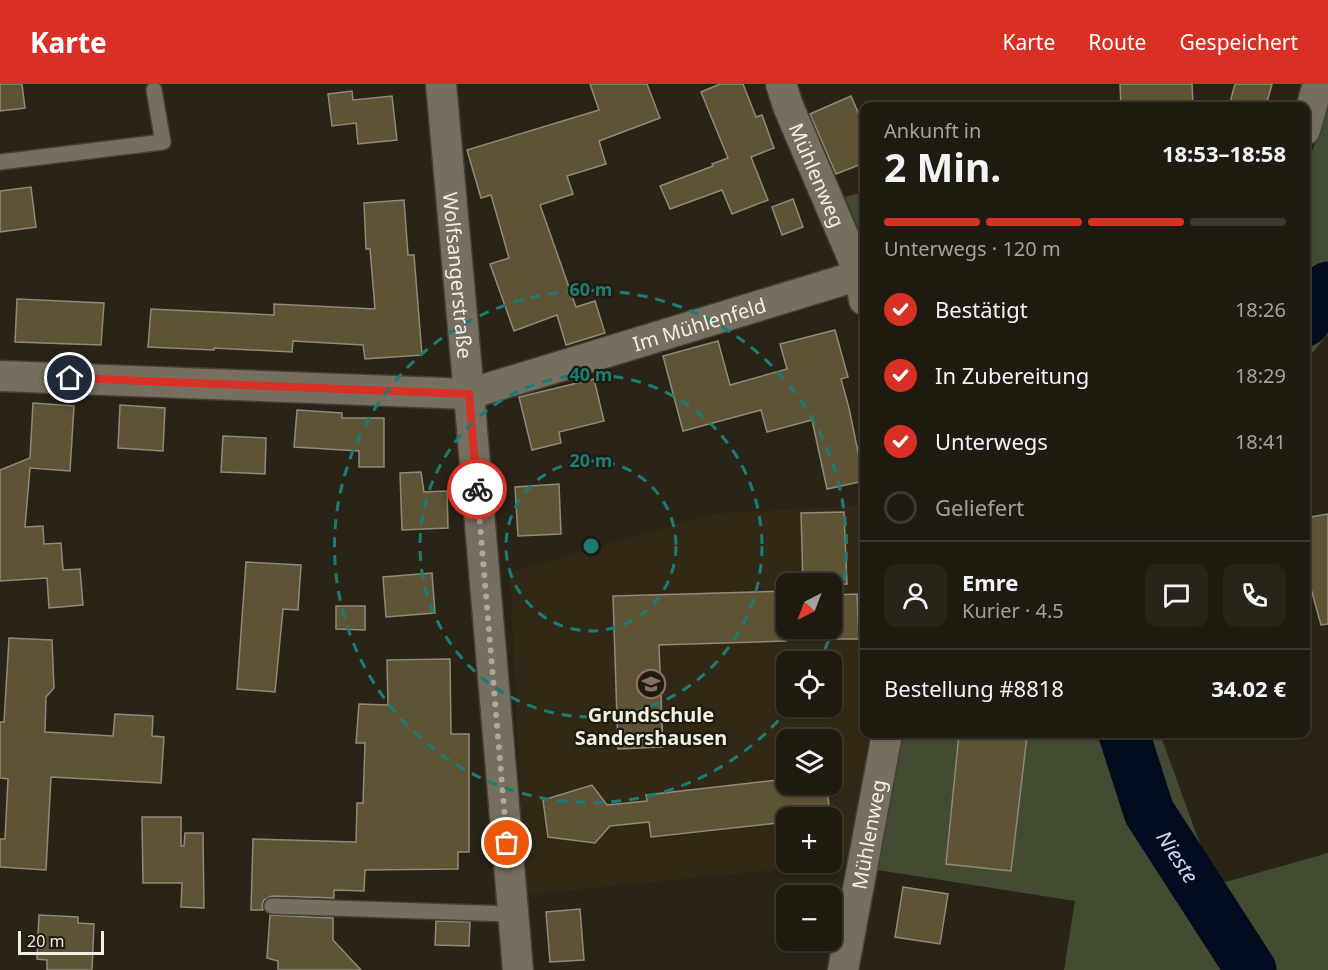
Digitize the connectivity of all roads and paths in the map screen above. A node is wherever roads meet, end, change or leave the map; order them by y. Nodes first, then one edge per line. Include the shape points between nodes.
1 (441, 84) edge
2 (781, 84) edge
3 (1318, 84) edge
4 (154, 90) dead end
5 (1310, 112) edge
6 (0, 162) edge
7 (860, 282) edge
8 (860, 288) edge
9 (0, 376) edge
10 (469, 394) junction
11 (886, 738) edge
12 (272, 906) dead end
13 (513, 914) junction
14 (518, 970) edge
15 (843, 970) edge

1 - 10 street, Wolfsangerstraße
2 - 7 street, Mühlenweg
3 - 5 street
4 - 6 lane via 162,142
8 - 10 street, Im Mühlenfeld
9 - 10 street, Im Mühlenfeld
10 - 13 street, Wolfsangerstraße
11 - 15 street, Mühlenweg
12 - 13 lane
13 - 14 street, Wolfsangerstraße

